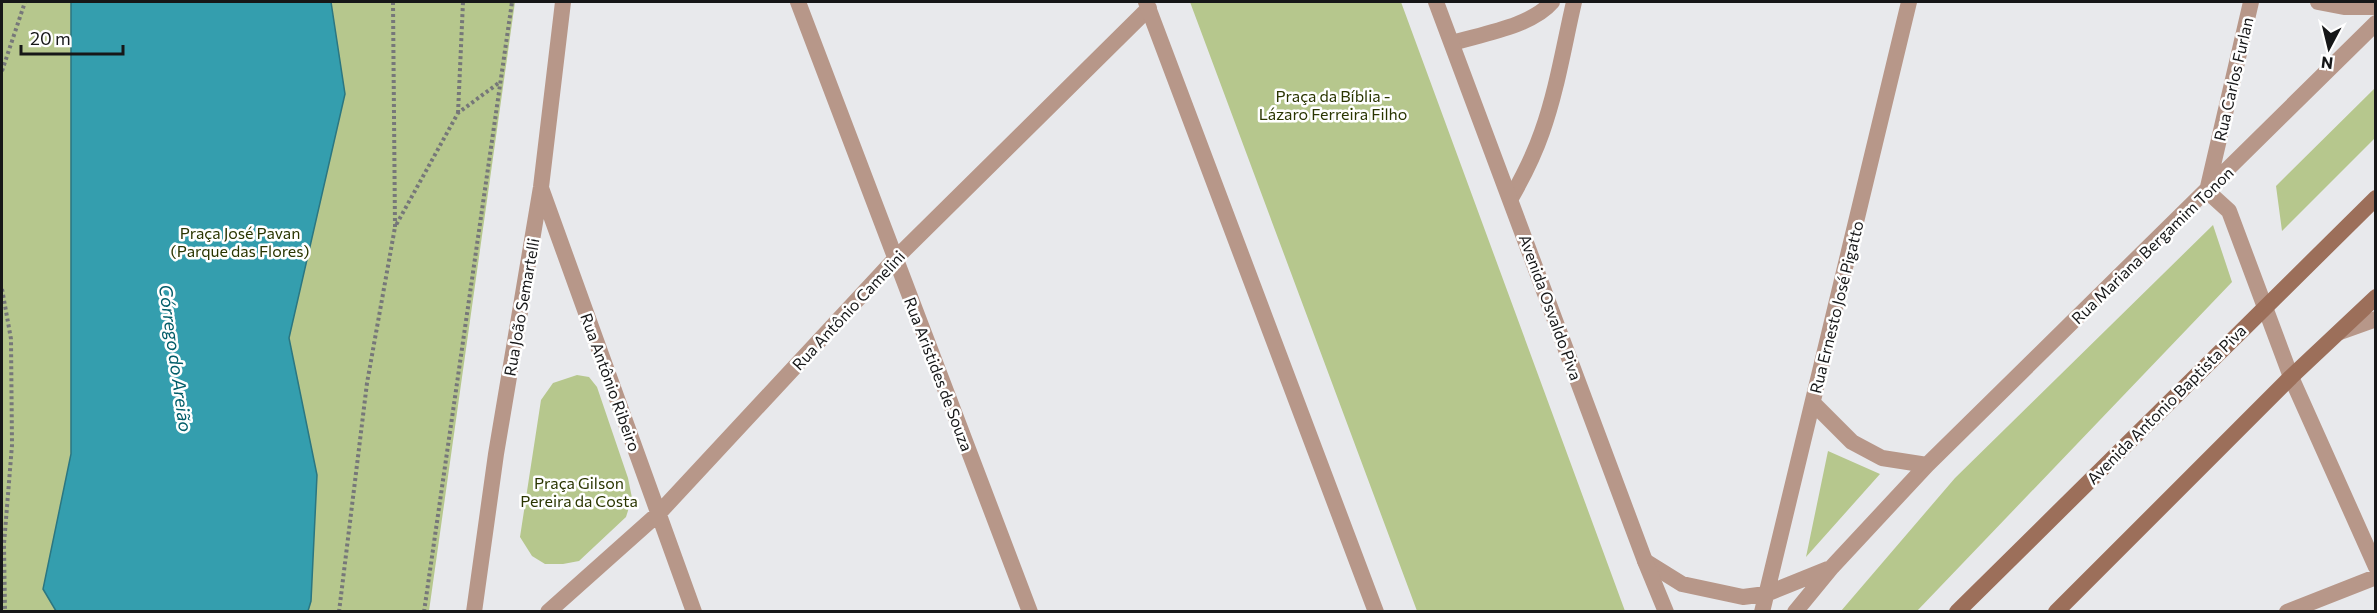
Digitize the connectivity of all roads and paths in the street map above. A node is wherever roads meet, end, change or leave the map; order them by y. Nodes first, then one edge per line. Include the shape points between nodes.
1 (25, 2) edge
2 (393, 2) edge
3 (463, 2) edge
4 (512, 2) edge
5 (563, 2) edge
6 (798, 2) edge
7 (1436, 2) edge
8 (1552, 2) edge
9 (1574, 2) edge
10 (1909, 2) edge
11 (2252, 2) edge
12 (2318, 2) edge
13 (1148, 5) edge
14 (2376, 7) edge
15 (2376, 23) edge
16 (1452, 43) junction
17 (2, 71) edge
18 (500, 82) junction
19 (458, 113) junction
20 (541, 187) junction
21 (2207, 191) junction
22 (1511, 198) junction
23 (2376, 198) edge
24 (395, 227) junction
25 (895, 259) junction
26 (2, 289) edge
27 (2376, 297) edge
28 (2265, 306) junction
29 (2376, 319) edge
30 (2340, 332) junction
31 (2290, 377) junction
32 (1813, 402) junction
33 (1927, 465) junction
34 (659, 513) junction
35 (1645, 561) junction
36 (1832, 567) junction
37 (2376, 567) edge
38 (2376, 577) edge
39 (1766, 594) junction
40 (5, 612) edge
41 (339, 612) edge
42 (424, 612) edge
43 (474, 612) edge
44 (548, 612) edge
45 (694, 612) edge
46 (1030, 612) edge
47 (1376, 612) edge
48 (1666, 612) edge
49 (1762, 612) edge
50 (1795, 612) edge
51 (1957, 612) edge
52 (2056, 612) edge
53 (2287, 612) edge

1 - 17 path
2 - 24 path
3 - 19 path
4 - 18 path
5 - 20 street, Rua João Semartelli
6 - 25 street, Rua Aristides de Souza
7 - 16 street, Avenida Osvaldo Piva
8 - 16 street via 1545,10 1515,25
9 - 22 street via 1543,130
10 - 32 street, Rua Ernesto José Pigatto
11 - 21 street, Rua Carlos Furlan
12 - 14 street
13 - 25 street, Rua Antônio Camelini
13 - 47 street
15 - 21 street, Rua Mariana Bergamim Tonon
16 - 22 street, Avenida Osvaldo Piva
18 - 19 path
18 - 42 path
19 - 24 path
20 - 34 street, Rua Antônio Ribeiro
20 - 43 street, Rua João Semartelli
21 - 28 street via 2229,211
21 - 33 street, Rua Mariana Bergamim Tonon
22 - 35 street, Avenida Osvaldo Piva
23 - 28 main road, Avenida Antonio Baptista Piva
24 - 41 path via 367,383
25 - 34 street, Rua Antônio Camelini
25 - 46 street, Rua Aristides de Souza
26 - 40 path via 11,339 12,445 4,544
27 - 30 main road
28 - 31 street
28 - 51 main road, Avenida Antonio Baptista Piva
29 - 30 street
30 - 31 main road
31 - 37 street
31 - 52 main road
32 - 33 street via 1851,442 1882,458
32 - 39 street, Rua Ernesto José Pigatto
33 - 36 street, Rua Mariana Bergamim Tonon
34 - 44 street, Rua Antônio Camelini
34 - 45 street, Rua Antônio Ribeiro
35 - 39 street, Rua Mariana Bergamim Tonon via 1682,584 1743,597
35 - 48 street, Avenida Osvaldo Piva
36 - 39 street, Rua Mariana Bergamim Tonon
36 - 50 street, Rua Mariana Bergamim Tonon
38 - 53 street
39 - 49 street, Rua Ernesto José Pigatto

